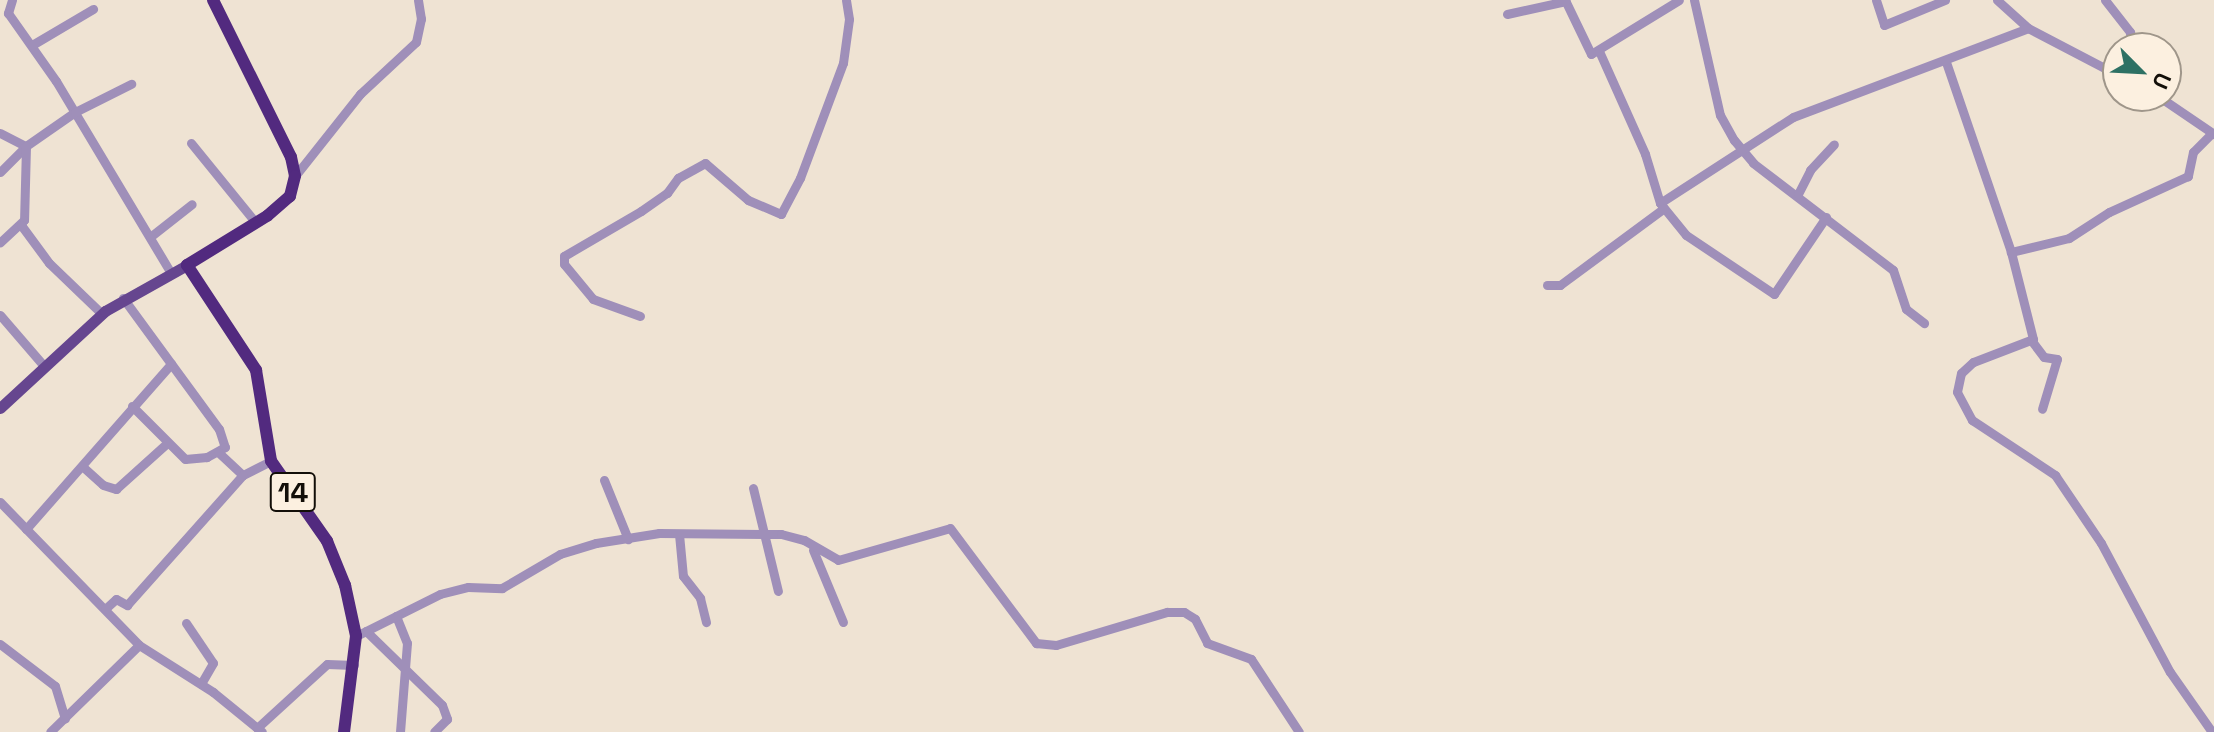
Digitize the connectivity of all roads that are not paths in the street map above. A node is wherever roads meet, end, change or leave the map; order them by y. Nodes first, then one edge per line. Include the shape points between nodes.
1 (12, 0) edge
2 (213, 0) edge
3 (418, 0) edge
4 (846, 0) edge
5 (1679, 0) edge
6 (1694, 0) edge
7 (1876, 0) edge
8 (1945, 0) edge
9 (1997, 0) edge
10 (2105, 0) edge
11 (1565, 1) edge
12 (93, 9) dead end
13 (4, 10) edge
14 (1507, 14) dead end
15 (2028, 28) junction
16 (2130, 32) edge
17 (32, 45) junction
18 (1599, 51) junction
19 (1946, 62) junction
20 (2102, 67) edge
21 (131, 84) dead end
22 (75, 112) junction
23 (2181, 112) edge
24 (0, 133) edge
25 (2213, 134) edge
26 (191, 143) dead end
27 (1834, 144) dead end
28 (26, 146) junction
29 (1741, 149) junction
30 (0, 172) edge
31 (295, 176) junction
32 (1798, 194) junction
33 (192, 204) dead end
34 (1662, 206) junction
35 (1826, 217) junction
36 (262, 220) junction
37 (21, 225) junction
38 (150, 237) junction
39 (0, 242) edge
40 (2011, 252) junction
41 (187, 265) junction
42 (171, 273) junction
43 (1547, 285) dead end
44 (123, 298) junction
45 (102, 314) junction
46 (0, 315) edge
47 (640, 316) dead end
48 (1924, 323) dead end
49 (2031, 340) junction
50 (171, 364) junction
51 (44, 366) junction
52 (132, 406) junction
53 (0, 408) edge
54 (2042, 409) dead end
55 (167, 443) junction
56 (218, 452) junction
57 (271, 461) junction
58 (82, 466) junction
59 (243, 475) junction
60 (604, 480) dead end
61 (753, 488) dead end
62 (0, 502) edge
63 (26, 529) junction
64 (679, 534) junction
65 (766, 534) junction
66 (628, 539) junction
67 (812, 546) junction
68 (778, 591) dead end
69 (105, 609) junction
70 (396, 616) junction
71 (706, 622) dead end
72 (843, 622) dead end
73 (186, 623) dead end
74 (361, 634) junction
75 (0, 644) edge
76 (139, 645) junction
77 (354, 665) junction
78 (407, 668) junction
79 (201, 684) junction
80 (65, 718) junction
81 (259, 730) edge
82 (50, 732) edge
83 (344, 732) edge
84 (400, 732) edge
85 (434, 732) edge
86 (1299, 732) edge
87 (2212, 732) edge

1 - 13 street
2 - 31 highway via 291,157
3 - 31 street via 416,42 360,94
4 - 47 street via 843,63 781,214 748,200 705,163 678,178 665,195 641,211 564,256 564,264 593,299
5 - 18 street
6 - 29 street via 1720,115
7 - 8 street via 1884,25
9 - 15 street
10 - 16 street
11 - 14 street
11 - 18 street via 1586,51
12 - 17 street
13 - 17 street
15 - 19 street
15 - 20 street
17 - 22 street
18 - 34 street
19 - 29 street via 1793,117
19 - 40 street
21 - 22 street
22 - 28 street
22 - 38 street
23 - 25 street
24 - 28 street
25 - 40 street via 2193,152 2188,176 2109,212 2069,238
26 - 36 street
27 - 32 street via 1810,170
28 - 30 street
28 - 37 street via 28,192
29 - 32 street
29 - 34 street
31 - 36 highway via 284,202
32 - 35 street
33 - 38 street
34 - 35 street via 1686,235 1774,294
34 - 43 street via 1560,285
35 - 48 street via 1893,270 1906,309
36 - 41 highway
37 - 39 street
37 - 45 street via 49,263
38 - 42 street
40 - 49 street
41 - 42 main road
41 - 57 highway, 14 via 256,370
42 - 44 main road
44 - 45 main road
44 - 50 street
45 - 51 main road
46 - 51 street
49 - 54 street via 2044,357 2057,359
49 - 87 street via 1968,366 1958,382 1962,407 1972,420 2055,475 2101,543 2170,672
50 - 52 street
50 - 56 street via 219,429 226,443
51 - 53 main road
52 - 55 street
52 - 58 street
55 - 56 street via 192,460
55 - 58 street via 116,489 108,489
56 - 59 street
57 - 59 street
57 - 74 highway, 14 via 335,556
58 - 63 street
59 - 69 street via 127,605 116,599
60 - 66 street
61 - 65 street
62 - 63 street
63 - 69 street
64 - 65 street
64 - 66 street
64 - 71 street via 683,576 698,595
65 - 67 street via 795,537
65 - 68 street
66 - 70 street via 578,547 502,588 456,589
67 - 72 street
67 - 86 street via 826,557 844,560 950,528 1028,638 1043,645 1167,612 1188,614 1207,643 1251,659
69 - 76 street
70 - 74 street
70 - 78 street via 406,635
73 - 79 street via 213,663
74 - 77 highway, 14
74 - 78 street
75 - 80 street via 55,686
76 - 79 street
76 - 80 street
77 - 81 street via 327,664
77 - 83 highway, 14
78 - 84 street
78 - 85 street via 447,715
79 - 81 street
80 - 82 street

